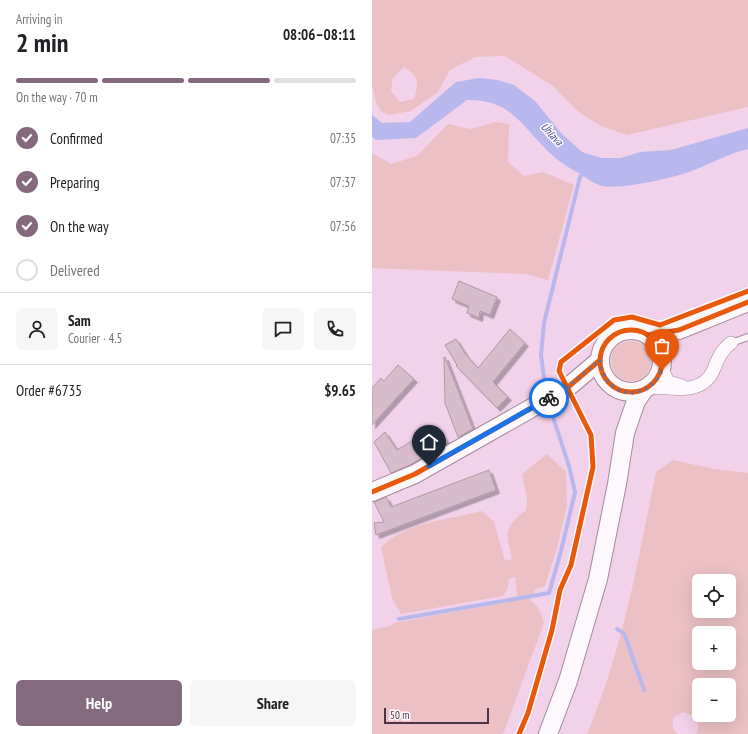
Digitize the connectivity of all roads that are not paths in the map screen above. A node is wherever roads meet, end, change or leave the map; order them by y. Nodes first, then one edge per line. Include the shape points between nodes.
1 (748, 302) edge
2 (679, 330) junction
3 (648, 335) junction
4 (748, 337) edge
5 (732, 343) joint
6 (600, 360) junction
7 (662, 361) junction
8 (610, 384) junction
9 (567, 388) junction
10 (688, 388) junction
11 (646, 389) junction
12 (625, 433) junction
13 (372, 492) edge
14 (548, 734) edge

1 - 2 main road
2 - 3 main road
2 - 7 main road
3 - 6 main road via 634,330 620,332 608,340
3 - 7 main road via 658,345
4 - 5 lane
5 - 10 street via 724,349 705,381 695,388
6 - 8 main road via 601,370
6 - 9 main road
7 - 10 street via 668,382
7 - 11 main road via 654,383
8 - 9 main road via 592,379
8 - 11 main road via 629,393
8 - 12 main road via 622,406
9 - 13 main road via 415,474
10 - 11 street
11 - 12 main road via 636,401
12 - 14 main road via 598,579 568,680

